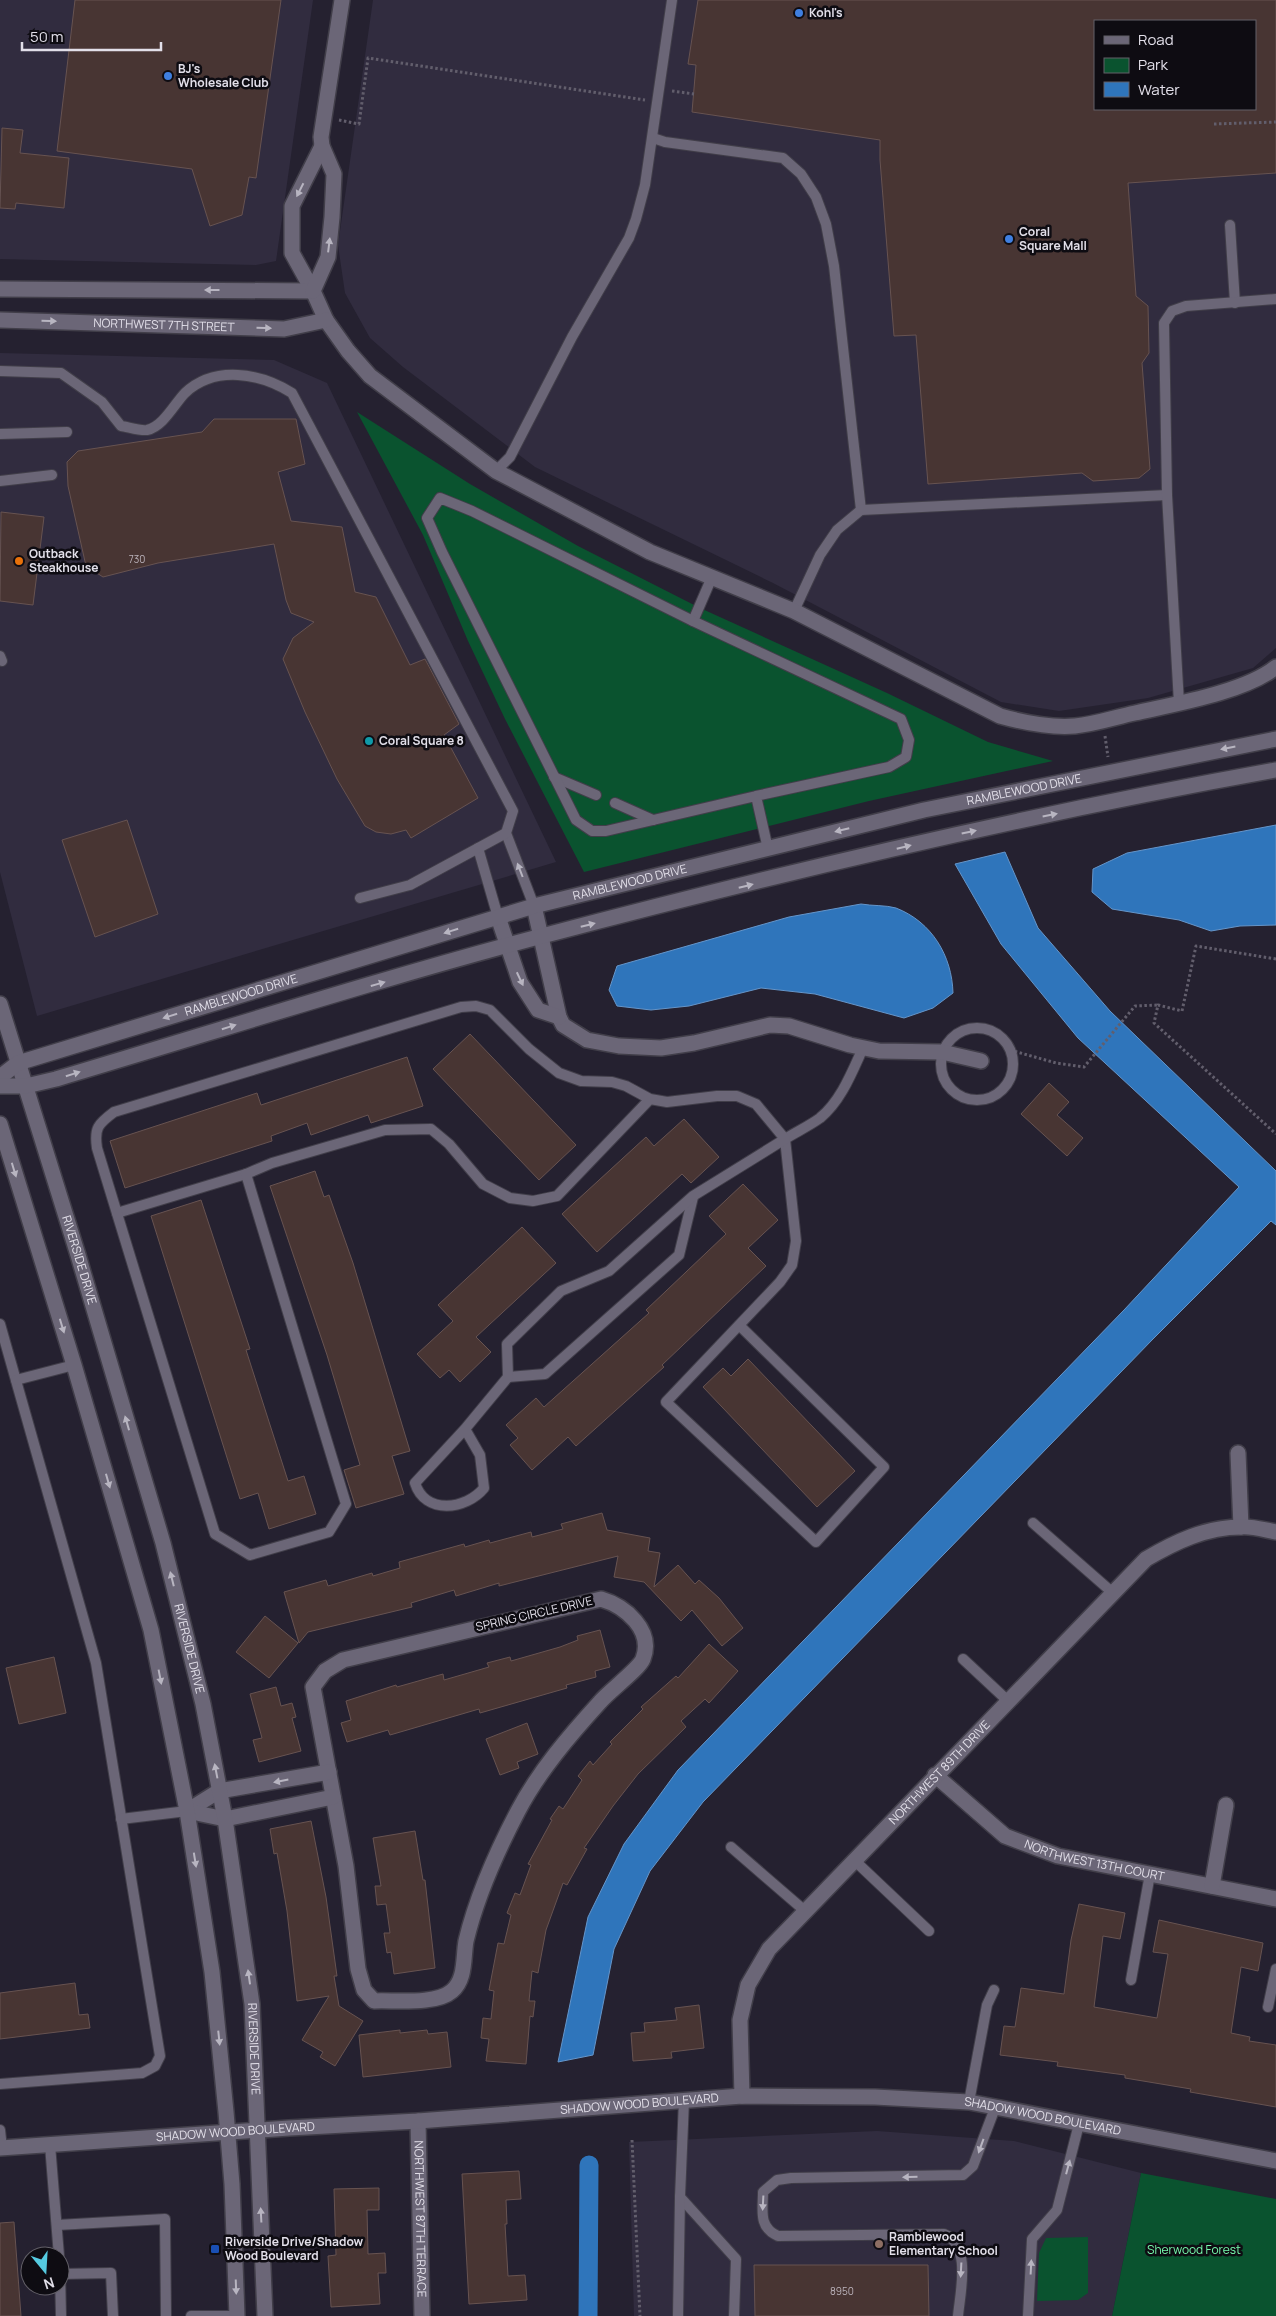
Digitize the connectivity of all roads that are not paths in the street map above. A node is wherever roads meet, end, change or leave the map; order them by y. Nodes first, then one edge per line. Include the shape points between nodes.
1 (342, 0) edge
2 (672, 0) edge
3 (652, 138) junction
4 (322, 146) junction
5 (1230, 225) dead end
6 (0, 288) edge
7 (314, 291) junction
8 (1276, 299) edge
9 (1235, 302) junction
10 (0, 320) edge
11 (326, 320) junction
12 (0, 371) edge
13 (67, 432) dead end
14 (0, 434) edge
15 (496, 471) junction
16 (52, 476) dead end
17 (0, 481) edge
18 (1167, 495) junction
19 (861, 510) junction
20 (712, 577) junction
21 (794, 611) junction
22 (693, 621) junction
23 (1276, 667) edge
24 (1179, 703) junction
25 (1276, 739) edge
26 (1276, 770) edge
27 (554, 777) junction
28 (596, 795) dead end
29 (756, 796) junction
30 (615, 804) dead end
31 (653, 820) junction
32 (506, 833) junction
33 (478, 848) junction
34 (768, 849) junction
35 (360, 898) dead end
36 (534, 906) junction
37 (498, 917) junction
38 (541, 936) junction
39 (507, 946) junction
40 (0, 1004) edge
41 (559, 1017) junction
42 (863, 1048) junction
43 (942, 1052) junction
44 (981, 1061) dead end
45 (18, 1063) junction
46 (0, 1076) edge
47 (0, 1086) edge
48 (26, 1086) junction
49 (650, 1099) junction
50 (0, 1124) edge
51 (785, 1139) junction
52 (246, 1174) junction
53 (694, 1196) junction
54 (117, 1213) junction
55 (0, 1324) edge
56 (739, 1325) junction
57 (74, 1365) junction
58 (508, 1377) junction
59 (16, 1380) junction
60 (465, 1429) junction
61 (1238, 1453) dead end
62 (1033, 1524) dead end
63 (1242, 1527) junction
64 (1276, 1532) edge
65 (1113, 1593) junction
66 (963, 1659) dead end
67 (1008, 1701) junction
68 (329, 1772) junction
69 (935, 1775) junction
70 (219, 1791) junction
71 (333, 1797) junction
72 (1226, 1805) dead end
73 (188, 1811) junction
74 (121, 1819) junction
75 (225, 1819) junction
76 (731, 1847) dead end
77 (854, 1860) junction
78 (1150, 1874) junction
79 (1212, 1886) junction
80 (1276, 1899) edge
81 (804, 1911) junction
82 (930, 1931) dead end
83 (1276, 1969) edge
84 (1131, 1980) dead end
85 (994, 1990) dead end
86 (1268, 2007) dead end
87 (0, 2084) edge
88 (742, 2096) junction
89 (684, 2100) junction
90 (970, 2102) junction
91 (995, 2108) junction
92 (418, 2122) junction
93 (1079, 2124) junction
94 (0, 2130) edge
95 (258, 2131) junction
96 (228, 2134) junction
97 (50, 2145) junction
98 (1, 2148) edge
99 (1276, 2161) edge
100 (680, 2197) junction
101 (57, 2225) junction
102 (58, 2246) edge
103 (70, 2273) edge
104 (61, 2296) edge
105 (61, 2316) edge
106 (113, 2316) edge
107 (166, 2316) edge
108 (191, 2316) edge
109 (237, 2316) edge
110 (265, 2316) edge
111 (422, 2316) edge
112 (678, 2316) edge
113 (734, 2316) edge
114 (958, 2316) edge
115 (1028, 2316) edge

1 - 4 street
2 - 3 lane
3 - 15 lane via 645,185 629,238 572,337 510,457
3 - 19 lane via 783,158 802,174 816,197 826,224 834,266
7 -> 4 street via 328,256 332,217 334,174
4 -> 7 street via 292,206 292,253
5 - 9 lane
7 -> 6 street
7 - 11 street
8 - 9 lane
9 - 18 lane via 1186,306 1172,311 1164,323
10 -> 11 street, NORTHWEST 7TH STREET via 284,328
11 - 15 street via 370,376
12 - 32 lane via 61,373 102,402 121,426 147,430 157,425 186,392 203,381 224,375 246,375 277,384 292,393 513,811
13 - 14 lane
15 - 20 street via 650,552
16 - 17 lane
18 - 19 lane
18 - 24 lane
19 - 21 lane via 837,530 820,555
20 - 21 street
20 - 22 lane
21 - 24 street via 1000,716 1015,720 1046,726 1076,726
22 - 27 lane via 440,498 427,518
22 - 29 lane via 901,720 909,740 906,757 889,767
23 - 24 street via 1238,686
25 -> 34 street, RAMBLEWOOD DRIVE via 924,810
38 -> 26 street via 935,839
27 - 28 lane
27 - 31 lane via 576,820 592,831
29 - 31 lane
29 - 34 lane
30 - 31 lane
32 - 33 lane
36 -> 32 lane
33 - 35 lane via 410,885
33 - 37 lane
34 - 36 street, RAMBLEWOOD DRIVE
36 - 37 street, RAMBLEWOOD DRIVE
36 - 38 street
37 - 39 street
37 -> 45 street, RAMBLEWOOD DRIVE
38 - 39 street
38 - 41 street
39 -> 41 street via 520,982 538,1010
48 -> 39 street
40 - 45 street, RIVERSIDE DRIVE
41 - 42 street via 563,1025 588,1040 618,1046 661,1048 770,1025 789,1026
42 - 43 street via 912,1053
42 - 51 lane via 836,1100 820,1118
43 - 43 lane via 941,1073 951,1090 969,1100 999,1093 1006,1086 1013,1066 1010,1050 994,1032 974,1028 954,1036
43 - 44 street
45 - 46 street, RAMBLEWOOD DRIVE
45 - 48 street, RIVERSIDE DRIVE
47 - 48 street
70 -> 48 street, RIVERSIDE DRIVE via 203,1704 163,1543
49 - 51 lane via 667,1102 737,1096 756,1104
49 - 52 lane via 557,1196 541,1199 510,1198 483,1184 449,1144 430,1129 385,1130 272,1163
49 - 54 lane via 612,1082 581,1081 559,1073 529,1049 490,1010 476,1006 461,1007 114,1112 101,1122 95,1134
50 -> 57 street
51 - 53 lane
51 - 56 lane via 796,1241 792,1265
52 - 54 lane
52 - 54 lane via 346,1504 329,1532 250,1555 216,1534
53 - 58 lane via 609,1271 561,1291 507,1344
53 - 58 lane via 679,1255 546,1374
55 - 59 lane
56 - 56 lane via 666,1402 816,1542 884,1467
57 - 59 lane
57 -> 73 street via 150,1630
58 - 60 lane
59 - 74 lane via 96,1663
60 - 60 lane via 415,1484 424,1499 434,1505 471,1500 484,1488 480,1455
61 - 63 street
62 - 65 lane
63 - 64 street, NORTHWEST 89TH DRIVE
63 - 65 street, NORTHWEST 89TH DRIVE via 1206,1532 1175,1542 1146,1559
65 - 67 street, NORTHWEST 89TH DRIVE
66 - 67 lane
67 - 69 street, NORTHWEST 89TH DRIVE
68 -> 70 street
68 - 71 street, SPRING CIRCLE DRIVE
68 - 71 street, SPRING CIRCLE DRIVE via 313,1687 325,1671 343,1660 601,1598 616,1603 640,1628 645,1645 643,1661 601,1701 529,1791 500,1845 478,1899 461,1977 452,1991 436,2000 374,2001 364,1990 358,1969 346,1866
69 - 77 street, NORTHWEST 89TH DRIVE
69 - 78 street, NORTHWEST 13TH COURT via 1005,1836 1058,1856
70 - 73 street
70 - 75 street, RIVERSIDE DRIVE
71 - 75 street
72 - 79 street
73 - 74 lane
73 - 75 street
73 -> 96 street via 212,1972
74 - 87 lane via 160,2056 155,2066 142,2074
95 -> 75 street, RIVERSIDE DRIVE via 252,2004
76 - 81 lane
77 - 81 street, NORTHWEST 89TH DRIVE
77 - 82 lane
78 - 79 street, NORTHWEST 13TH COURT
78 - 84 lane
79 - 80 street, NORTHWEST 13TH COURT
81 - 88 street, NORTHWEST 89TH DRIVE via 769,1949 748,1985 740,2020
83 - 86 lane
85 - 90 lane via 987,2006
88 - 89 street, SHADOW WOOD BOULEVARD
88 - 90 street, SHADOW WOOD BOULEVARD
89 - 92 street, SHADOW WOOD BOULEVARD
89 - 100 lane
90 - 91 street, SHADOW WOOD BOULEVARD
91 - 93 street, SHADOW WOOD BOULEVARD
91 -> 114 lane via 973,2166 963,2175 791,2178 776,2180 763,2192 762,2220 769,2231 778,2236 951,2236 958,2245 962,2263
92 - 95 street, SHADOW WOOD BOULEVARD
92 - 111 street, NORTHWEST 87TH TERRACE
93 - 99 street, SHADOW WOOD BOULEVARD
115 -> 93 lane via 1032,2240 1057,2210
94 - 98 lane
95 - 96 street, SHADOW WOOD BOULEVARD
110 -> 95 street, RIVERSIDE DRIVE
96 - 97 street, SHADOW WOOD BOULEVARD
96 -> 109 street
97 - 98 street, SHADOW WOOD BOULEVARD
97 - 101 lane
100 - 112 lane
100 - 113 lane via 736,2259
101 - 102 lane
101 - 107 lane via 165,2219
103 - 106 lane via 111,2273
104 - 105 lane
108 - 109 lane

